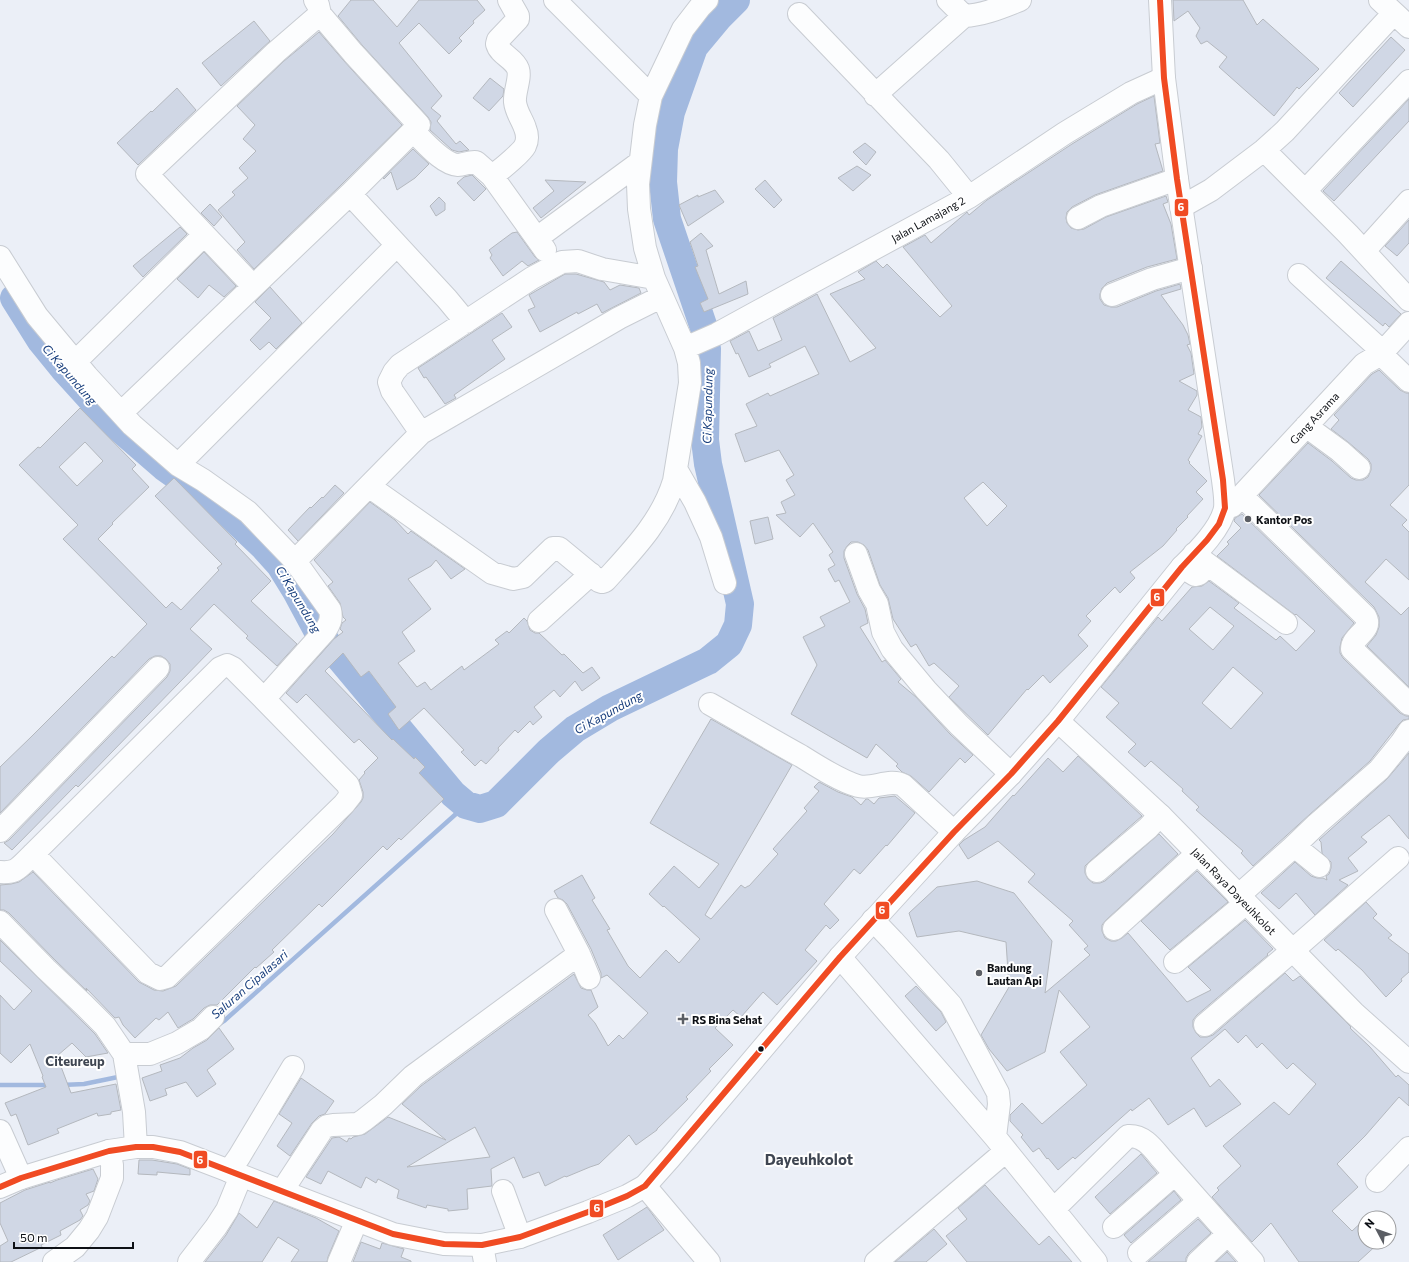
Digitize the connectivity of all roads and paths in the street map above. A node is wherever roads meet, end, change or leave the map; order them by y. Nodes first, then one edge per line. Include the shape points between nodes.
1 (509, 0) edge
2 (555, 0) edge
3 (707, 0) edge
4 (948, 0) edge
5 (1020, 0) edge
6 (1160, 0) edge
7 (318, 7) edge
8 (799, 14) dead end
9 (1399, 14) edge
10 (964, 16) junction
11 (1164, 78) junction
12 (1409, 81) edge
13 (876, 95) junction
14 (651, 96) junction
15 (413, 131) junction
16 (1264, 150) junction
17 (640, 163) junction
18 (492, 176) junction
19 (1177, 179) junction
20 (1306, 190) junction
21 (350, 194) junction
22 (969, 197) junction
23 (1409, 201) edge
24 (1181, 207) junction
25 (1078, 218) dead end
26 (204, 235) junction
27 (537, 238) junction
28 (397, 245) junction
29 (1364, 251) junction
30 (0, 257) edge
31 (556, 265) junction
32 (1190, 268) junction
33 (1299, 275) dead end
34 (253, 286) junction
35 (658, 288) junction
36 (1112, 296) dead end
37 (1409, 300) edge
38 (1409, 314) edge
39 (466, 322) junction
40 (1409, 323) edge
41 (689, 347) junction
42 (1377, 354) junction
43 (75, 362) junction
44 (1409, 381) edge
45 (121, 413) junction
46 (1306, 426) junction
47 (421, 433) junction
48 (178, 465) junction
49 (1359, 468) dead end
50 (676, 469) junction
51 (370, 487) junction
52 (1242, 496) junction
53 (1223, 515) junction
54 (856, 554) dead end
55 (295, 561) junction
56 (1195, 562) junction
57 (591, 574) junction
58 (725, 583) dead end
59 (539, 622) dead end
60 (1286, 623) dead end
61 (158, 668) dead end
62 (264, 699) junction
63 (710, 704) dead end
64 (1409, 704) edge
65 (1058, 721) junction
66 (1409, 731) edge
67 (1011, 774) junction
68 (1160, 815) junction
69 (0, 831) edge
70 (954, 832) junction
71 (1292, 848) junction
72 (33, 854) junction
73 (1197, 854) junction
74 (1398, 858) dead end
75 (1319, 866) dead end
76 (1097, 871) dead end
77 (0, 872) edge
78 (1242, 900) junction
79 (556, 910) dead end
80 (873, 920) junction
81 (0, 922) edge
82 (1114, 929) dead end
83 (1292, 951) junction
84 (579, 954) junction
85 (840, 956) junction
86 (1175, 962) dead end
87 (589, 978) dead end
88 (212, 1017) dead end
89 (1205, 1025) dead end
90 (1409, 1062) edge
91 (125, 1064) junction
92 (293, 1067) dead end
93 (0, 1131) edge
94 (1000, 1144) junction
95 (136, 1147) junction
96 (1409, 1148) edge
97 (109, 1150) junction
98 (235, 1173) junction
99 (1175, 1174) junction
100 (21, 1178) junction
101 (1377, 1181) dead end
102 (645, 1186) junction
103 (0, 1187) edge
104 (282, 1191) junction
105 (504, 1191) dead end
106 (1199, 1201) junction
107 (1054, 1209) junction
108 (357, 1220) junction
109 (1114, 1227) dead end
110 (1228, 1234) junction
111 (520, 1237) junction
112 (1139, 1253) dead end
113 (484, 1254) edge
114 (54, 1262) edge
115 (189, 1262) edge
116 (339, 1262) edge
117 (709, 1262) edge
118 (876, 1262) edge
119 (1096, 1262) edge
120 (1198, 1262) edge
121 (1253, 1262) edge

1 - 18 street via 518,19 497,44 498,49 518,70 516,110 527,136 525,146
2 - 14 street
3 - 14 street via 683,29
4 - 10 street
5 - 10 street via 993,11
6 - 11 street
7 - 15 street via 359,59 419,125
7 - 26 street via 276,52 147,174
8 - 13 street
9 - 16 street
10 - 13 street
11 - 19 street
11 - 22 street, Jalan Lamajang 2 via 1124,97 1065,133
12 - 20 street
13 - 22 street via 939,160
14 - 17 street via 644,125
15 - 18 street via 441,158 458,165 476,162
15 - 21 street
16 - 20 street
16 - 24 street via 1211,190
17 - 27 street
17 - 35 street via 639,209 645,248
18 - 27 street
19 - 24 street
19 - 25 street via 1101,206
20 - 29 street
21 - 28 street
21 - 34 street
22 - 41 street, Jalan Lamajang 2
23 - 29 street
24 - 32 street
26 - 34 street
26 - 43 street
27 - 31 street
28 - 39 street
28 - 48 street
29 - 37 street
30 - 43 street via 37,316
31 - 35 street via 578,261
31 - 39 street
32 - 36 street via 1152,279
32 - 53 street via 1223,480
33 - 42 street
34 - 45 street
35 - 41 street
35 - 47 street via 619,318
38 - 42 street
39 - 47 street via 400,365 389,382 392,391
40 - 42 street
41 - 50 street via 690,383
42 - 44 street
42 - 46 street, Gang Asrama
43 - 45 street
45 - 48 street
46 - 49 street
46 - 52 street, Gang Asrama
47 - 51 street
48 - 55 street via 248,512
50 - 57 street via 671,492 640,542 604,581 599,581
50 - 58 street via 711,537
51 - 55 street
51 - 57 street via 492,573 513,579 523,577 556,547
52 - 53 street, Gang Asrama
52 - 64 street via 1365,616 1368,620 1367,626 1353,643 1352,649
53 - 56 street
54 - 67 street via 877,604 883,632 892,649 959,725
55 - 62 street via 330,610 331,622
56 - 60 street
56 - 65 street
57 - 59 street
61 - 69 street
62 - 72 street via 234,668 227,665 220,668
62 - 72 street via 348,785 351,794 344,804 167,976 160,979 148,973
63 - 70 street via 857,786 877,786 893,782 903,785
65 - 67 street
65 - 68 street, Jalan Raya Dayeuhkolot
66 - 71 street via 1379,770
67 - 70 street
68 - 73 street, Jalan Raya Dayeuhkolot
68 - 76 street
70 - 80 street
71 - 75 street via 1298,849
71 - 78 street
72 - 77 street via 16,870
73 - 78 street, Jalan Raya Dayeuhkolot
73 - 82 street
74 - 83 street
78 - 83 street, Jalan Raya Dayeuhkolot
78 - 86 street
79 - 84 street
80 - 85 street
80 - 94 street via 951,1005 998,1093
81 - 91 street via 105,1026
83 - 89 street
83 - 90 street, Jalan Raya Dayeuhkolot via 1354,1013
84 - 87 street
84 - 104 street via 413,1076 364,1120 358,1124 327,1126
85 - 94 street
85 - 102 street
88 - 91 street via 201,1029 177,1043
91 - 95 street via 134,1112
92 - 98 street via 239,1157
93 - 100 street
94 - 107 street
94 - 118 street
95 - 97 street
95 - 98 street via 180,1152
96 - 101 street
97 - 100 street
97 - 114 street via 112,1178 97,1217 75,1247
98 - 104 street
98 - 115 street via 227,1210
99 - 106 street
99 - 107 street via 1147,1143 1138,1137 1128,1136
99 - 109 street
100 - 103 street
102 - 111 street via 588,1212
102 - 117 street
104 - 108 street
105 - 111 street
106 - 110 street
106 - 112 street
107 - 119 street
108 - 113 street via 393,1234
108 - 116 street
110 - 120 street
110 - 121 street
111 - 113 street

